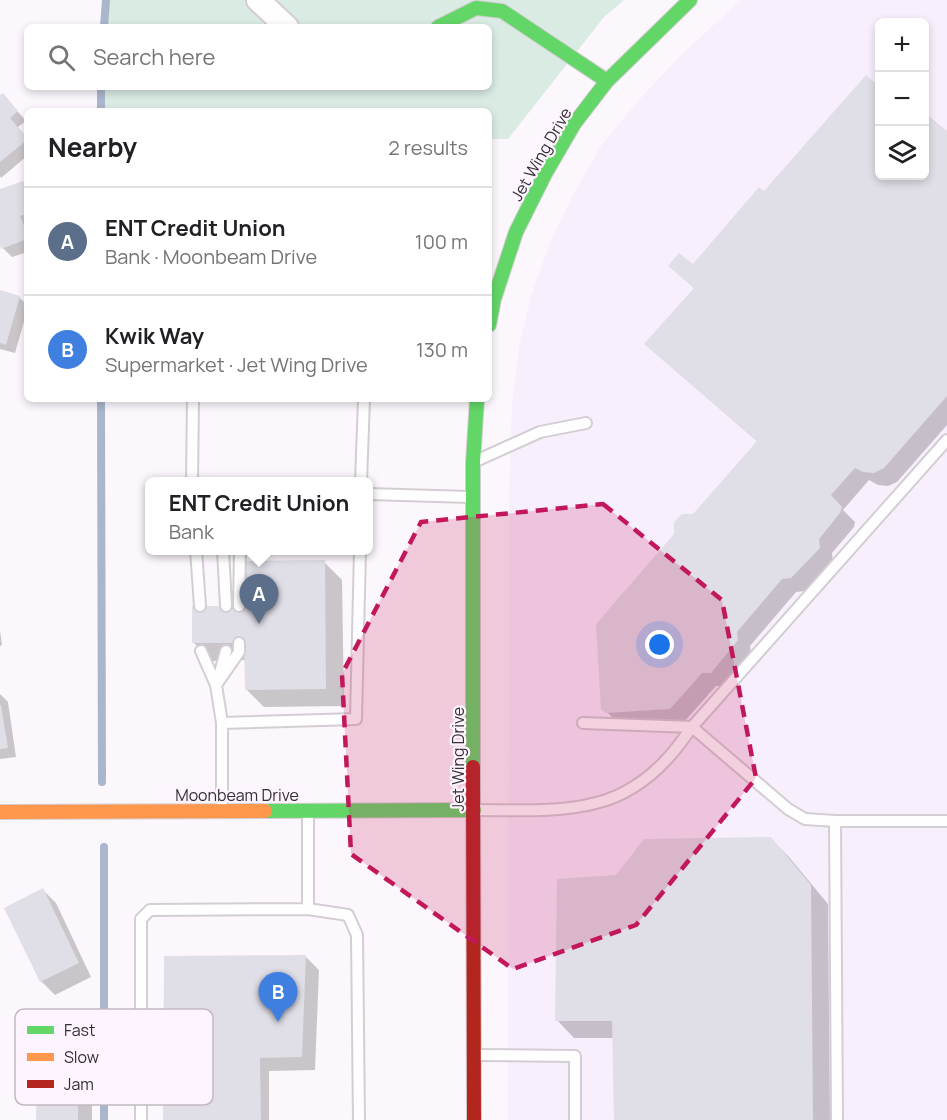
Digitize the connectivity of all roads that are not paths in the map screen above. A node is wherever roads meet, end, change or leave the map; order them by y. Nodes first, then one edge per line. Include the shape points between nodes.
1 (258, 0) edge
2 (690, 0) edge
3 (284, 24) edge
4 (444, 24) edge
5 (607, 81) junction
6 (496, 271) edge
7 (492, 309) edge
8 (193, 402) edge
9 (364, 402) edge
10 (477, 402) edge
11 (585, 423) dead end
12 (947, 440) edge
13 (473, 462) junction
14 (192, 477) edge
15 (361, 477) edge
16 (373, 494) edge
17 (473, 497) junction
18 (196, 555) edge
19 (223, 555) edge
20 (240, 555) edge
21 (360, 555) edge
22 (200, 606) dead end
23 (226, 606) dead end
24 (239, 606) dead end
25 (239, 643) dead end
26 (201, 651) dead end
27 (226, 651) dead end
28 (216, 685) junction
29 (222, 723) junction
30 (583, 723) dead end
31 (692, 727) junction
32 (474, 810) junction
33 (222, 811) junction
34 (308, 811) junction
35 (0, 813) edge
36 (836, 821) junction
37 (947, 821) edge
38 (308, 909) junction
39 (141, 1009) edge
40 (475, 1055) junction
41 (358, 1120) edge
42 (474, 1120) edge
43 (575, 1120) edge
44 (837, 1120) edge

1 - 3 street
2 - 5 main road, Jet Wing Drive
4 - 5 main road via 476,8 502,11
5 - 6 main road, Jet Wing Drive via 574,124
6 - 7 main road, Jet Wing Drive
8 - 14 lane
9 - 15 lane
10 - 13 main road, Jet Wing Drive
11 - 13 lane via 540,432
12 - 31 lane
13 - 17 main road, Jet Wing Drive
16 - 17 lane
17 - 32 main road, Jet Wing Drive
18 - 22 lane
19 - 23 lane
20 - 24 lane
21 - 29 lane via 356,719
25 - 28 lane via 239,652
26 - 28 lane
27 - 28 lane
28 - 29 lane
29 - 33 lane
30 - 31 lane
31 - 32 lane via 651,774 605,800 538,810
31 - 36 lane via 788,809 805,819
32 - 34 main road, Moonbeam Drive
32 - 40 main road, Jet Wing Drive
33 - 34 main road, Moonbeam Drive
33 - 35 main road, Moonbeam Drive
34 - 38 lane
36 - 37 lane
36 - 44 lane
38 - 39 lane via 150,910 141,919
38 - 41 lane via 348,915 357,935
40 - 42 main road, Jet Wing Drive
40 - 43 lane via 575,1056

